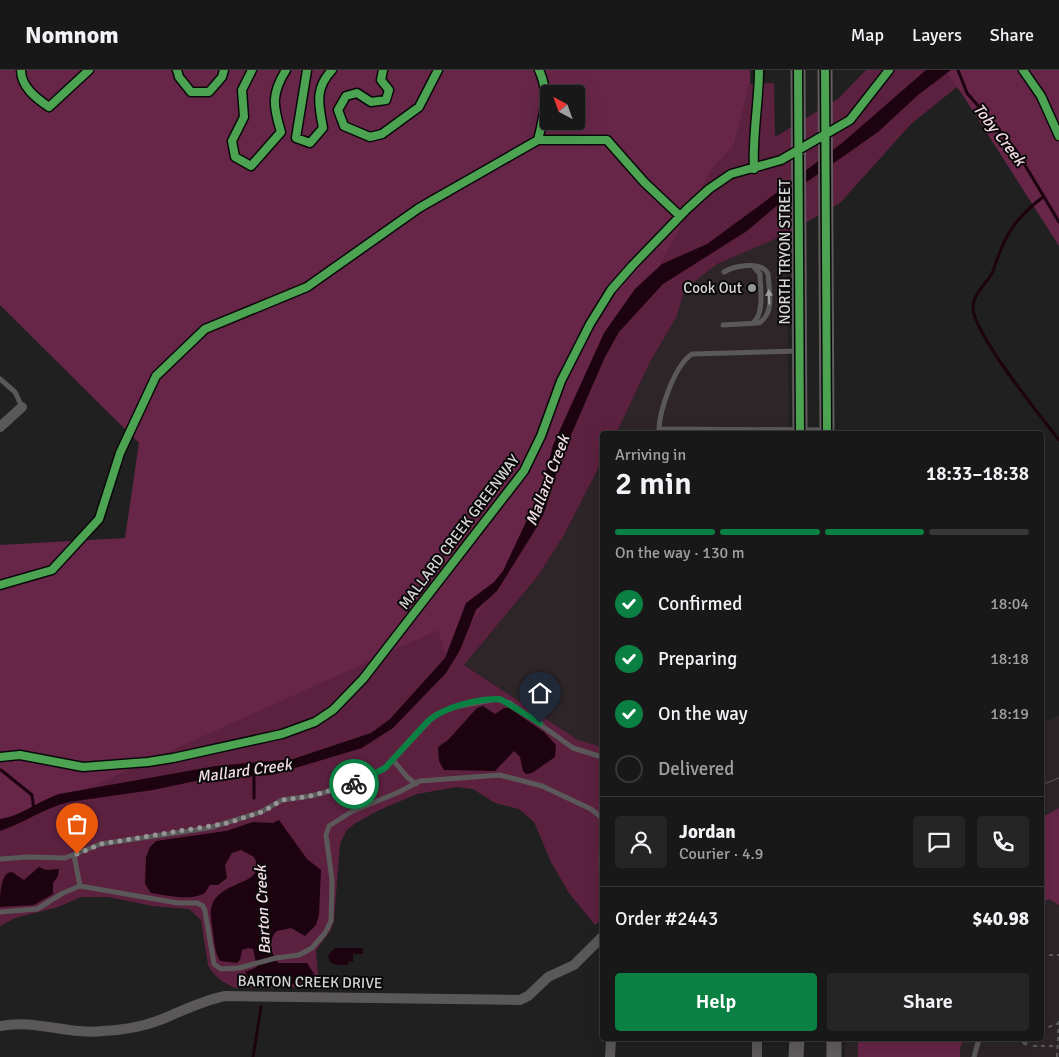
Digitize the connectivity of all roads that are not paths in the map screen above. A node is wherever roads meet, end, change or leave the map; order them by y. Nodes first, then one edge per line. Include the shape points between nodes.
1 (798, 70) edge
2 (825, 70) edge
3 (750, 266) junction
4 (724, 272) dead end
5 (750, 324) junction
6 (723, 325) dead end
7 (800, 351) junction
8 (0, 378) edge
9 (22, 407) joint
10 (0, 427) edge
11 (659, 431) edge
12 (800, 431) edge
13 (827, 431) edge
14 (600, 756) edge
15 (393, 760) junction
16 (416, 784) junction
17 (600, 816) edge
18 (74, 856) junction
19 (0, 859) edge
20 (80, 886) junction
21 (0, 912) edge
22 (600, 939) edge
23 (0, 1026) edge
24 (611, 1041) edge
25 (757, 1041) edge
26 (797, 1041) edge
27 (834, 1041) edge
28 (978, 1041) edge
29 (610, 1057) edge
30 (758, 1057) edge
31 (796, 1057) edge
32 (834, 1057) edge
33 (974, 1057) edge

1 - 7 main road, NORTH TRYON STREET
2 - 13 main road
3 - 4 lane
3 - 5 lane via 758,269 760,274 759,315
5 -> 3 lane via 765,318 769,305 768,271
5 - 6 lane
7 - 11 lane via 692,354 679,368 661,413
7 - 12 main road, NORTH TRYON STREET
8 - 9 lane via 15,392
9 - 10 street
14 - 15 lane via 573,748 510,703 497,699 455,707 435,715
15 - 16 lane
15 - 18 lane via 380,772 356,784 282,800 264,811 228,823 101,844
16 - 17 lane via 425,780 500,775 550,790
16 - 20 lane via 351,812 329,826 326,835 332,884 329,925 307,952 230,969 216,966 212,959 205,911 200,905
18 - 19 lane
18 - 20 lane
20 - 21 lane via 62,893 38,909
22 - 23 street, BARTON CREEK DRIVE via 574,965 545,979 532,994 520,1000 225,996 158,1021 111,1030 84,1032 24,1024
24 - 29 street
25 - 30 street
26 - 31 main road
27 - 32 main road
28 - 33 lane

